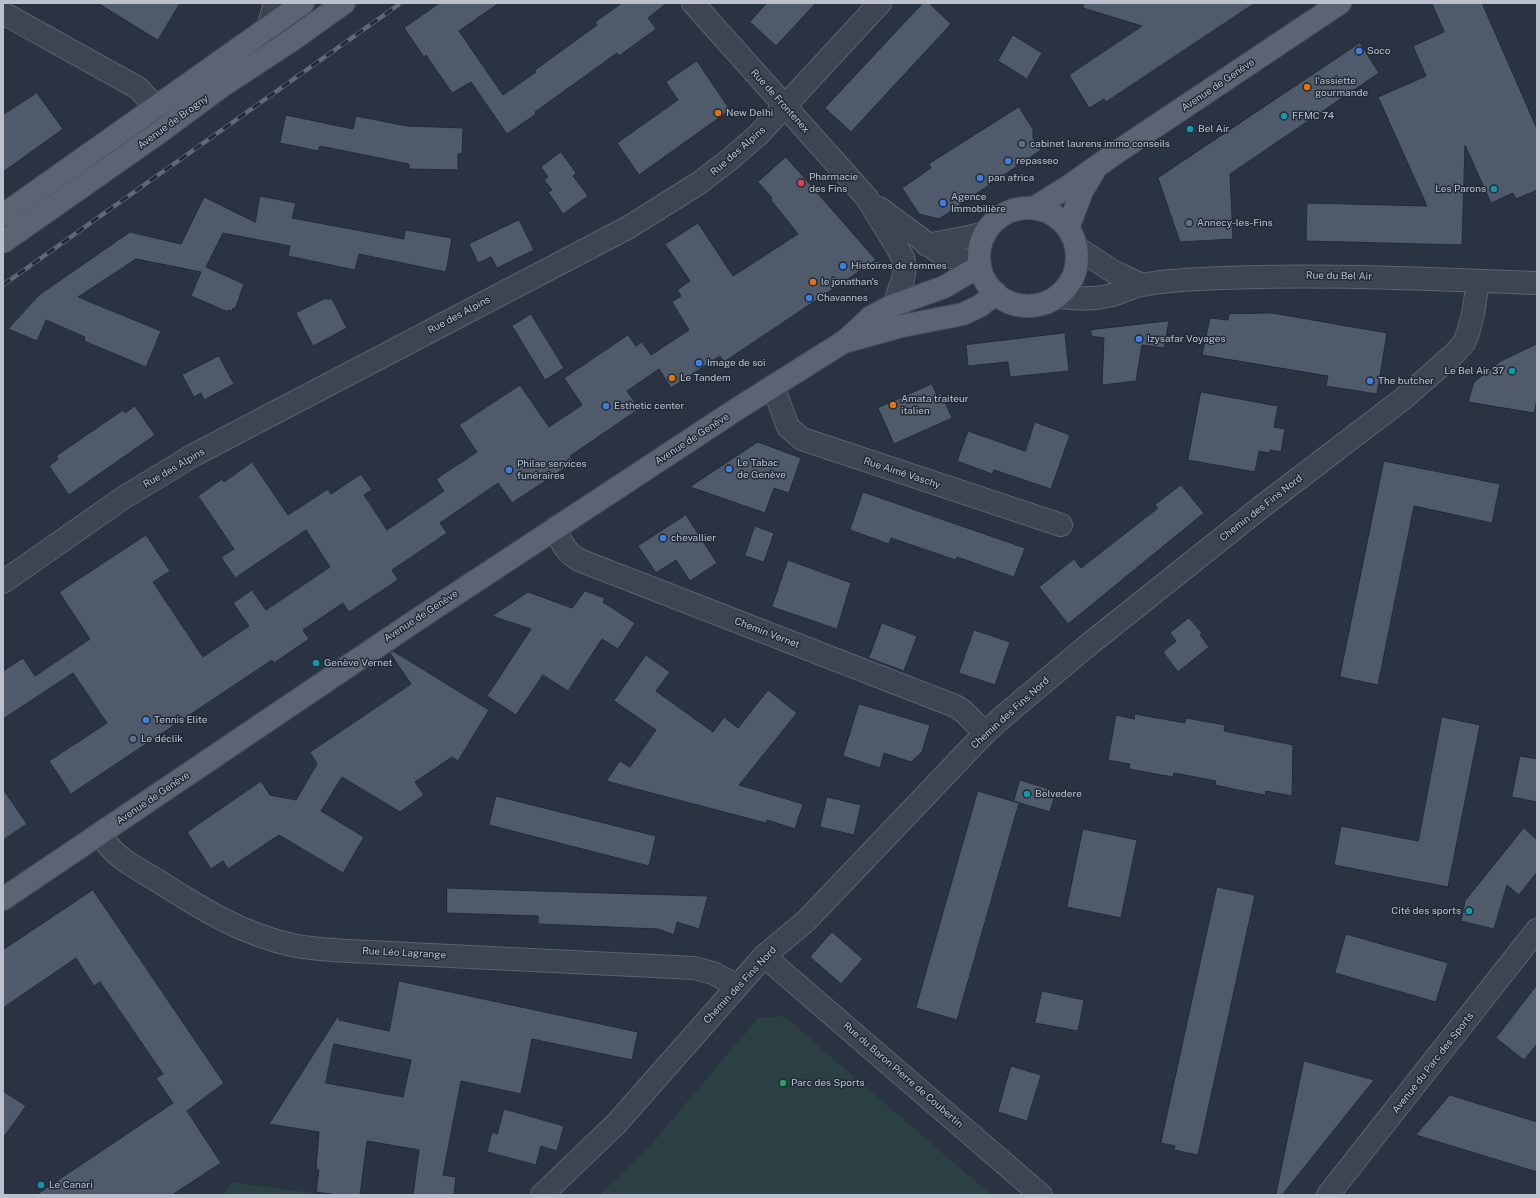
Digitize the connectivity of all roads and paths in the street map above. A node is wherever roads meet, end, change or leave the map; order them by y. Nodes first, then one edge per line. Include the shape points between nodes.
1 (275, 3) edge
2 (303, 3) edge
3 (344, 3) edge
4 (693, 3) edge
5 (880, 3) edge
6 (1340, 3) edge
7 (3, 13) edge
8 (268, 28) junction
9 (222, 86) junction
10 (785, 107) junction
11 (155, 109) junction
12 (1096, 168) junction
13 (867, 198) junction
14 (1034, 208) junction
15 (3, 216) edge
16 (985, 233) junction
17 (1072, 237) junction
18 (3, 242) edge
19 (927, 245) junction
20 (980, 265) junction
21 (1478, 281) junction
22 (1537, 283) edge
23 (1142, 285) junction
24 (996, 294) junction
25 (1057, 297) junction
26 (894, 305) junction
27 (845, 341) junction
28 (773, 386) junction
29 (1061, 525) dead end
30 (555, 528) junction
31 (3, 582) edge
32 (985, 733) junction
33 (101, 833) junction
34 (3, 899) edge
35 (1537, 930) edge
36 (764, 956) junction
37 (738, 986) junction
38 (542, 1195) edge
39 (1041, 1195) edge
40 (1328, 1195) edge

1 - 8 street
2 - 8 main road, Avenue de Brogny
3 - 9 main road, Avenue de Brogny
4 - 10 street, Rue de Frontenex
5 - 10 street, Rue des Alpins
6 - 12 main road, Avenue de Genève
7 - 11 street via 138,88
8 - 9 main road via 261,45
8 - 11 main road, Avenue de Brogny
9 - 18 main road, Avenue de Brogny
10 - 13 street, Rue de Frontenex
10 - 31 street, Rue des Alpins via 758,135 716,171 648,216 192,456 123,498
11 - 15 main road, Avenue de Brogny
12 - 14 main road, Avenue de Genève
12 - 17 main road, Avenue de Genève via 1082,191
13 - 19 street, Rue de Frontenex
13 - 26 street, Rue de Frontenex via 903,258 905,269
14 - 16 main road via 1020,208 1006,213 994,221
14 - 17 main road via 1059,218
16 - 19 street
16 - 20 main road via 980,247
17 - 23 street via 1114,272
17 - 25 main road via 1077,261 1074,275
19 - 20 street, Rue de Frontenex via 940,253
20 - 24 main road via 983,276
20 - 26 main road, Avenue de Genève via 944,287
21 - 22 street, Rue du Bel Air
21 - 23 street, Rue du Bel Air via 1304,276 1197,279
21 - 32 street, Chemin des Fins Nord via 1468,333 1464,343 1453,354 1404,398 1260,508 1087,646
23 - 25 street, Rue du Bel Air via 1101,297
24 - 25 main road via 1013,304 1028,306 1043,304
24 - 27 main road, Avenue de Genève via 963,314
26 - 27 main road, Avenue de Genève via 871,317
27 - 28 main road, Avenue de Genève
28 - 29 street, Rue Aimé Vaschy via 788,427 802,439
28 - 30 main road, Avenue de Genève
30 - 32 street, Chemin Vernet via 564,548 579,560 955,706
30 - 33 main road, Avenue de Genève
32 - 36 street, Chemin des Fins Nord via 806,921
33 - 34 main road, Avenue de Genève
33 - 37 street, Rue Léo Lagrange via 108,846 121,857 195,905 252,933 290,944 341,950 694,968 713,973
35 - 40 street, Avenue du Parc des Sports
36 - 37 street, Chemin des Fins Nord
36 - 39 street, Rue du Baron Pierre de Coubertin
37 - 38 street, Chemin des Fins Nord via 617,1123

